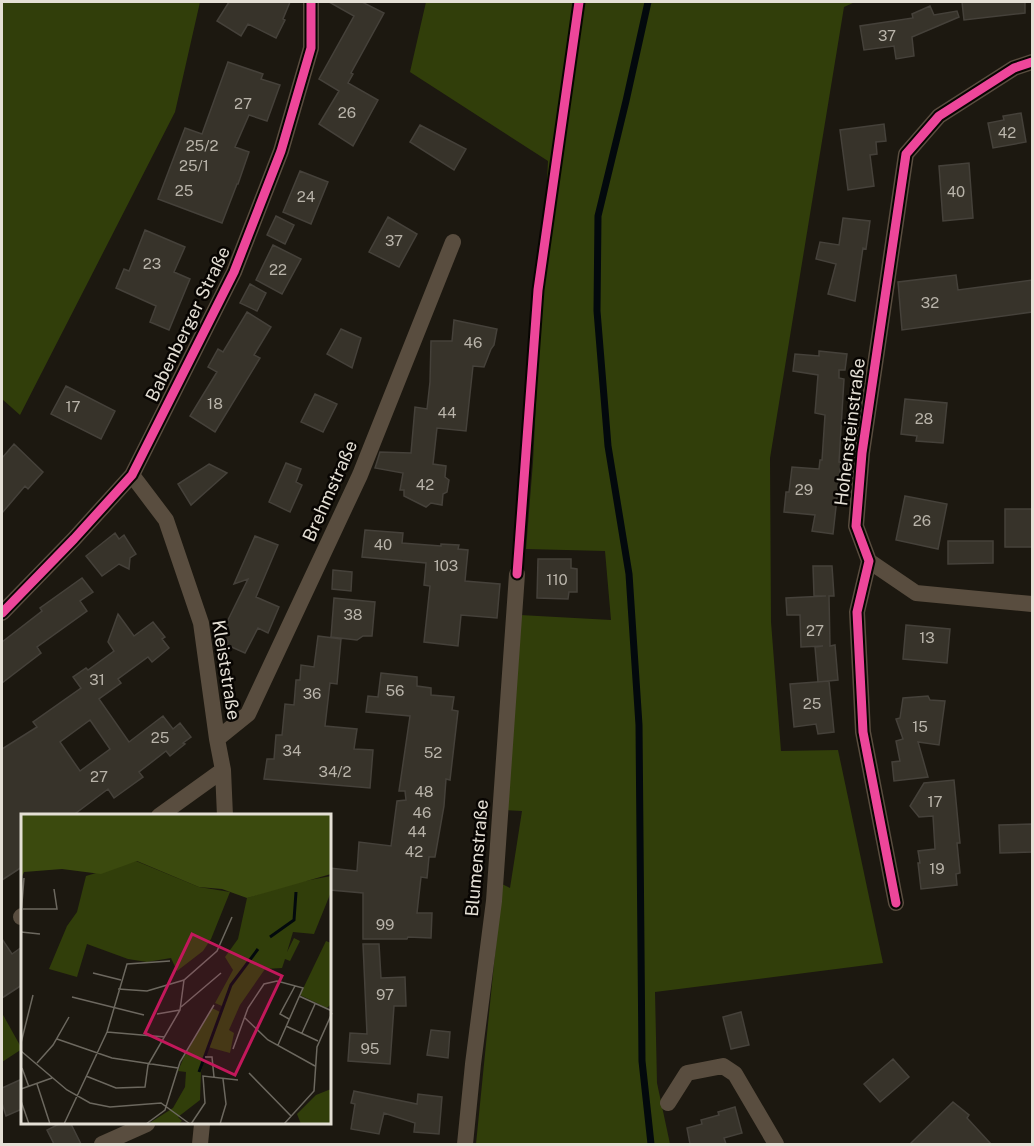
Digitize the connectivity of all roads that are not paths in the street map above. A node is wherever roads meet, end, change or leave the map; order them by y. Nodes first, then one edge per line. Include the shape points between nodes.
1 (311, 2) edge
2 (1032, 62) edge
3 (453, 242) dead end
4 (132, 475) junction
5 (870, 561) junction
6 (517, 574) dead end
7 (1032, 604) edge
8 (2, 613) edge
9 (217, 740) junction
10 (223, 770) junction
11 (162, 814) edge
12 (225, 814) edge
13 (896, 903) dead end
14 (668, 1102) dead end
15 (145, 1125) edge
16 (202, 1125) edge
17 (102, 1144) edge
18 (200, 1144) edge
19 (465, 1144) edge
20 (776, 1144) edge

1 - 4 street, Babenberger Straße via 311,48 281,151 234,272
2 - 5 street, Hohensteinstraße via 1014,68 939,116 906,154 859,485 856,526
3 - 9 street, Brehmstraße via 360,475 248,714
4 - 8 street, Babenberger Straße
4 - 9 street, Kleiststraße via 166,520 201,623
5 - 7 street via 916,593
5 - 13 street via 857,612 863,732
6 - 19 street, Blumenstraße via 494,901
9 - 10 street, Kleiststraße
10 - 11 street
10 - 12 street, Kleiststraße
14 - 20 street via 687,1073 723,1066 735,1074
15 - 17 street
16 - 18 street

